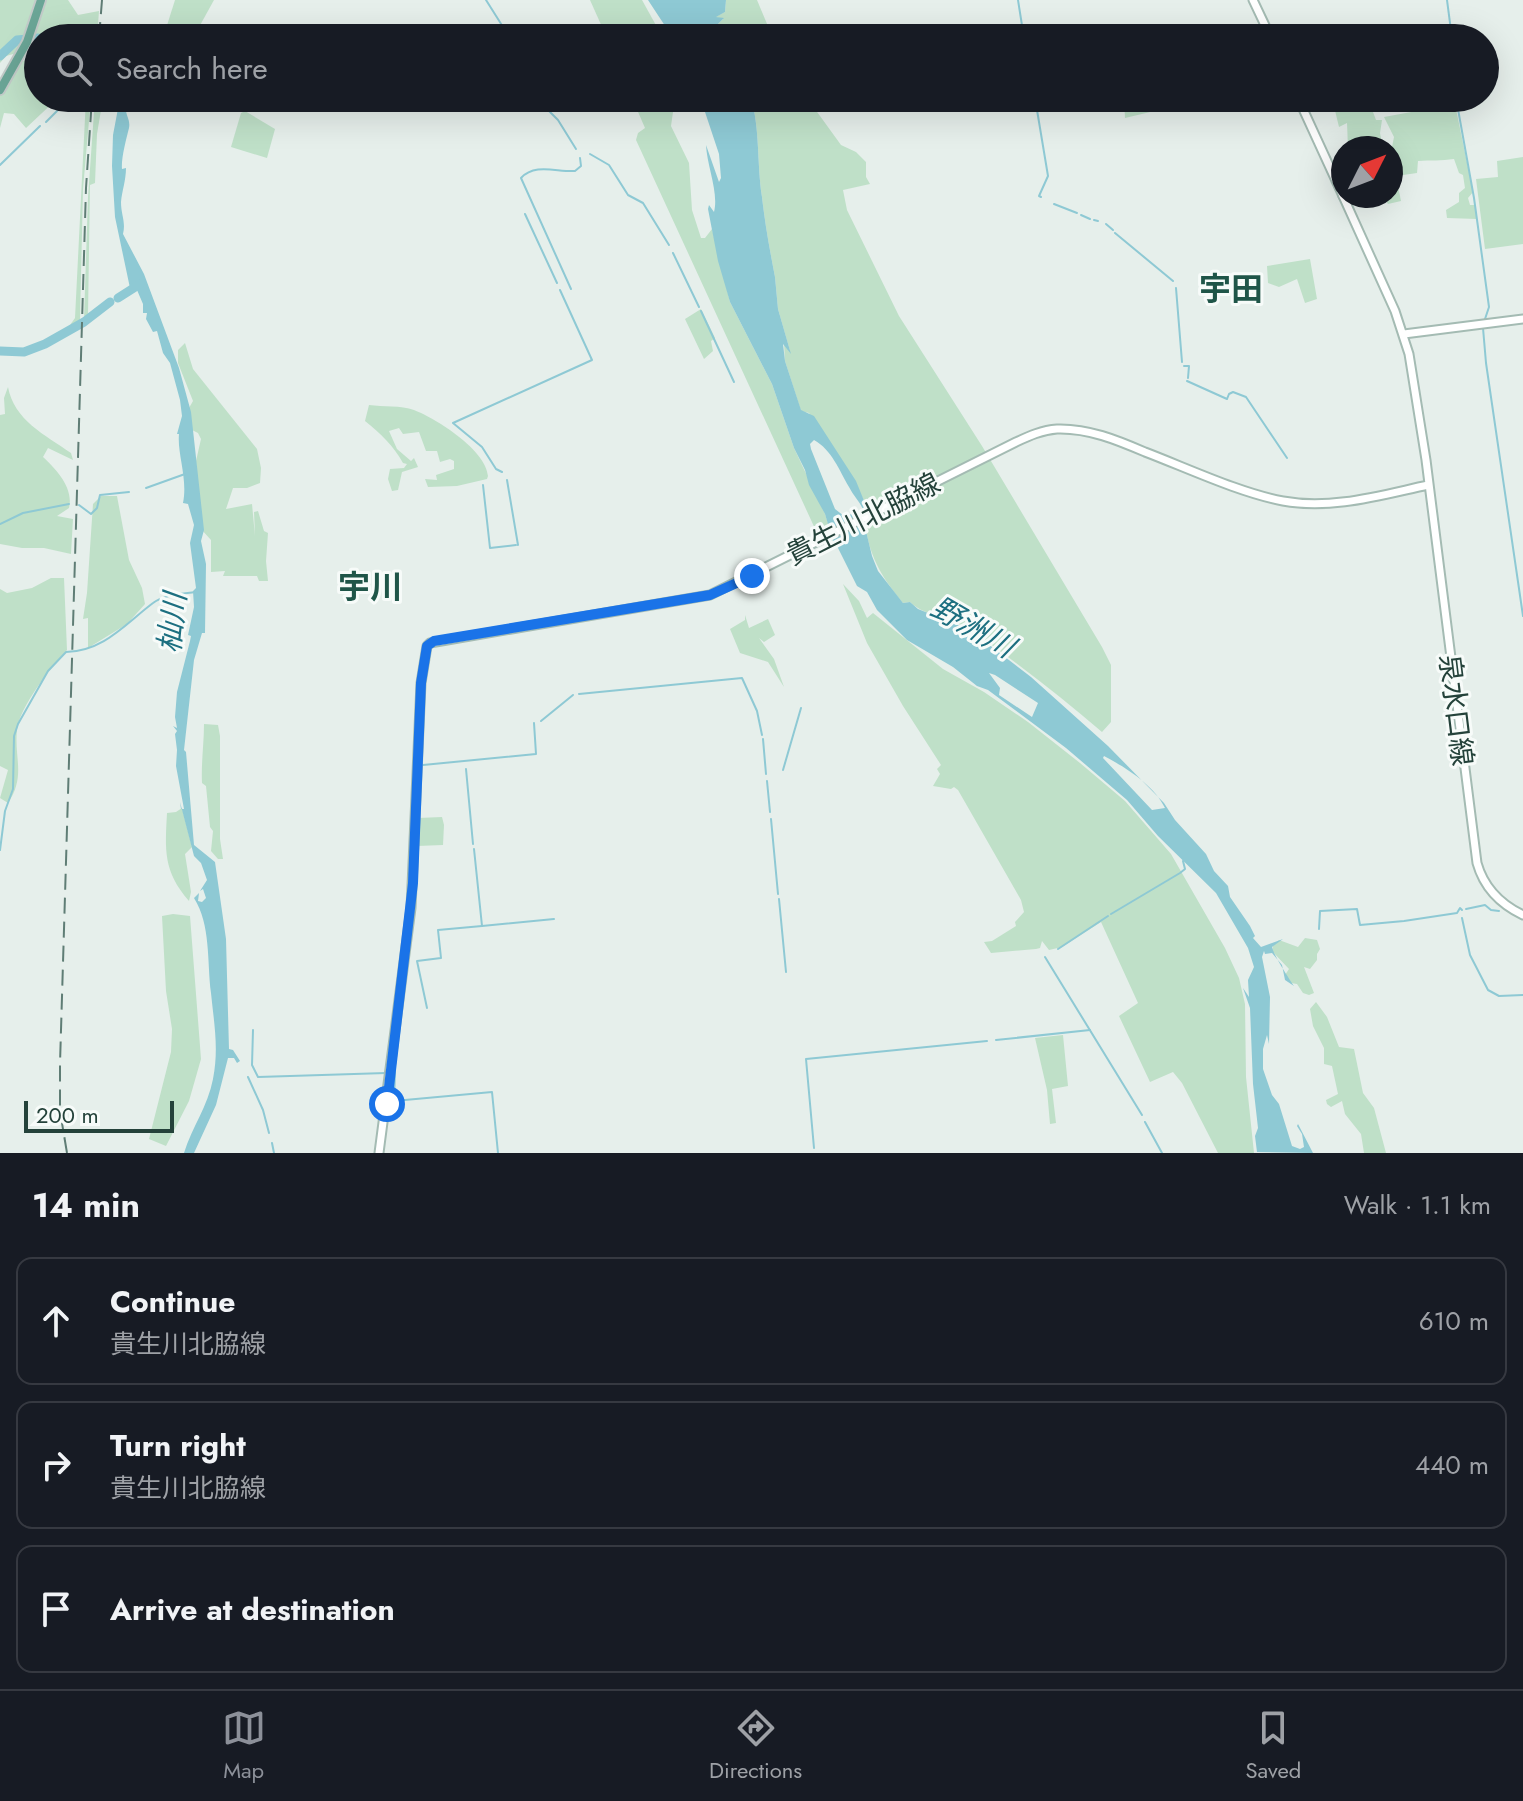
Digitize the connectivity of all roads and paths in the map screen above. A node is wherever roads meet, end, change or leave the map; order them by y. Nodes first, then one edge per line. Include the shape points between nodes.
1 (41, 0) edge
2 (1253, 0) edge
3 (33, 24) edge
4 (1264, 24) edge
5 (24, 45) edge
6 (0, 90) edge
7 (1304, 112) edge
8 (1331, 170) edge
9 (1348, 208) edge
10 (1523, 319) edge
11 (1404, 334) junction
12 (1428, 485) junction
13 (1523, 915) edge
14 (379, 1153) edge

1 - 3 main road
2 - 4 main road
5 - 6 main road
7 - 8 main road
9 - 11 main road
10 - 11 main road
11 - 12 main road
12 - 13 main road, 泉水口線 via 1477,863 1495,896
12 - 14 main road, 貴生川北脇線 via 1349,501 1287,502 1114,439 1056,429 1031,435 710,595 434,641 427,646 421,683 411,908

